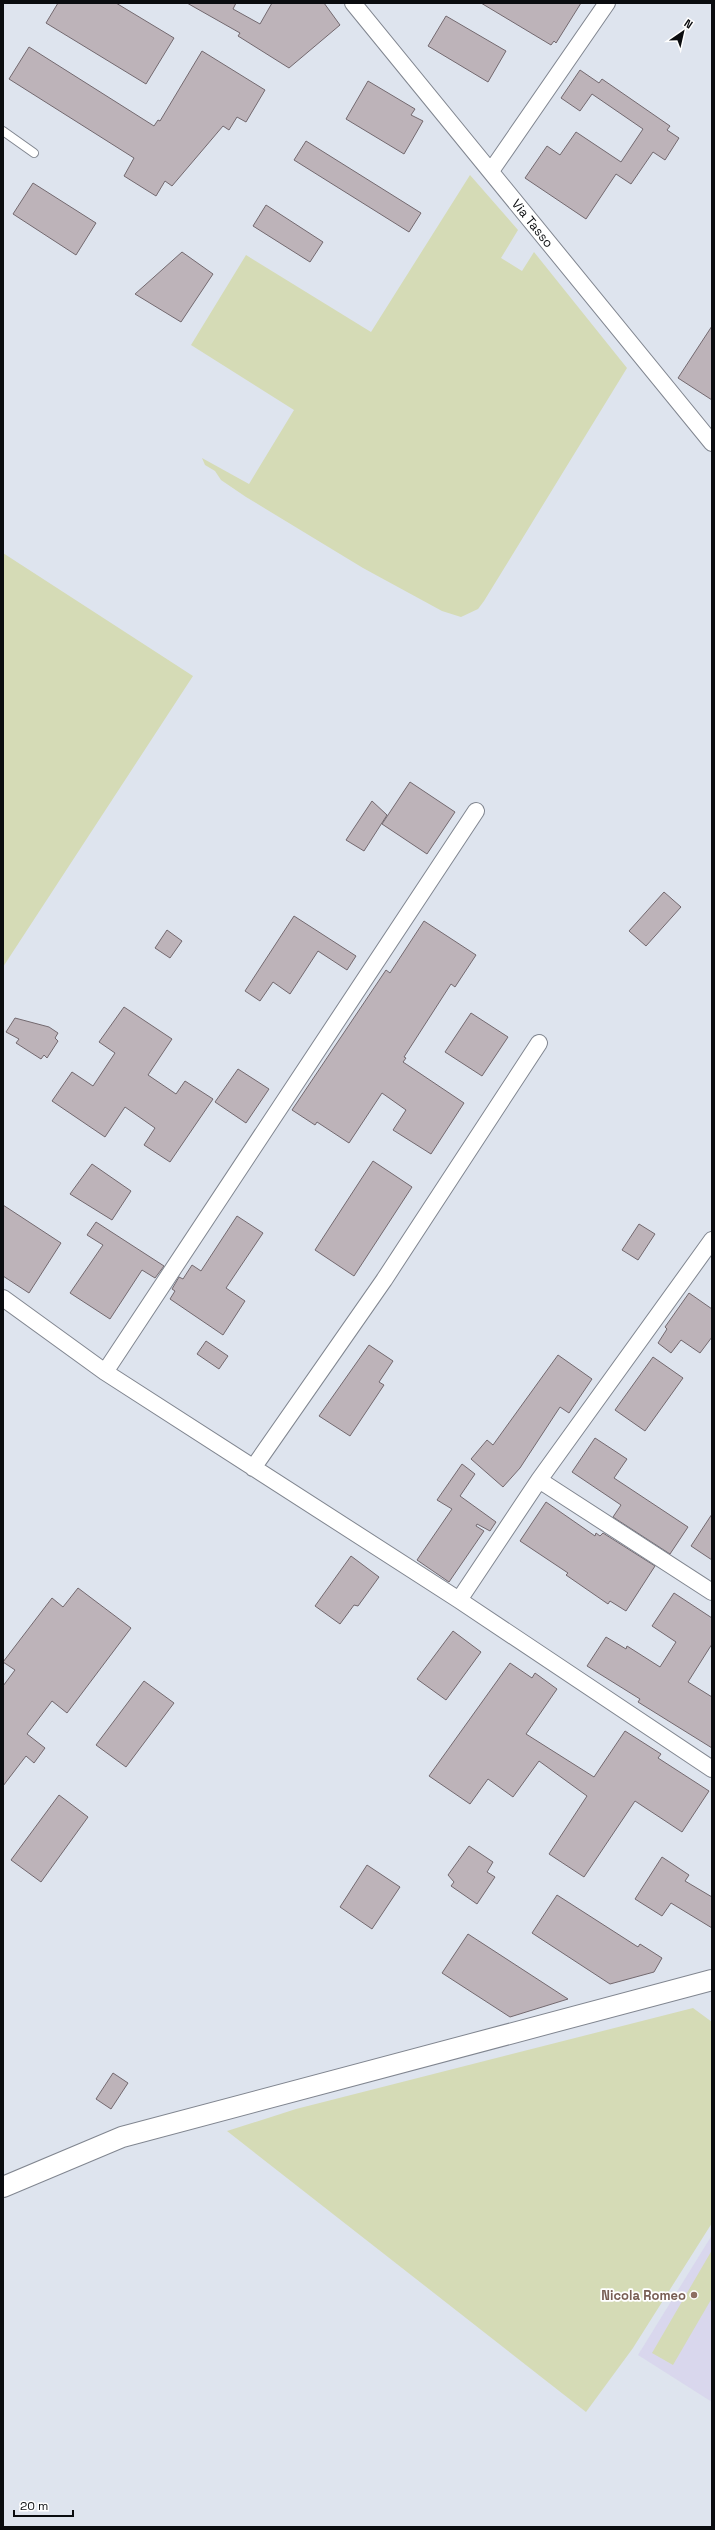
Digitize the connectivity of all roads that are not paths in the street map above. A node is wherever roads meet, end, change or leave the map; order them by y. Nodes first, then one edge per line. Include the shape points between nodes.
1 (353, 3) edge
2 (607, 3) edge
3 (3, 131) edge
4 (34, 153) dead end
5 (491, 171) junction
6 (712, 444) edge
7 (476, 811) dead end
8 (539, 1043) dead end
9 (712, 1240) edge
10 (3, 1298) edge
11 (105, 1372) junction
12 (253, 1468) junction
13 (539, 1480) junction
14 (712, 1592) edge
15 (459, 1600) junction
16 (712, 1769) edge
17 (712, 1980) edge
18 (3, 2187) edge

1 - 5 street, Via Tasso
2 - 5 street
3 - 4 lane
5 - 6 street, Via Tasso
7 - 11 street
8 - 12 street via 384,1280
9 - 13 street
10 - 11 street
11 - 12 street
12 - 15 street
13 - 14 street
13 - 15 street
15 - 16 street
17 - 18 street via 122,2136

